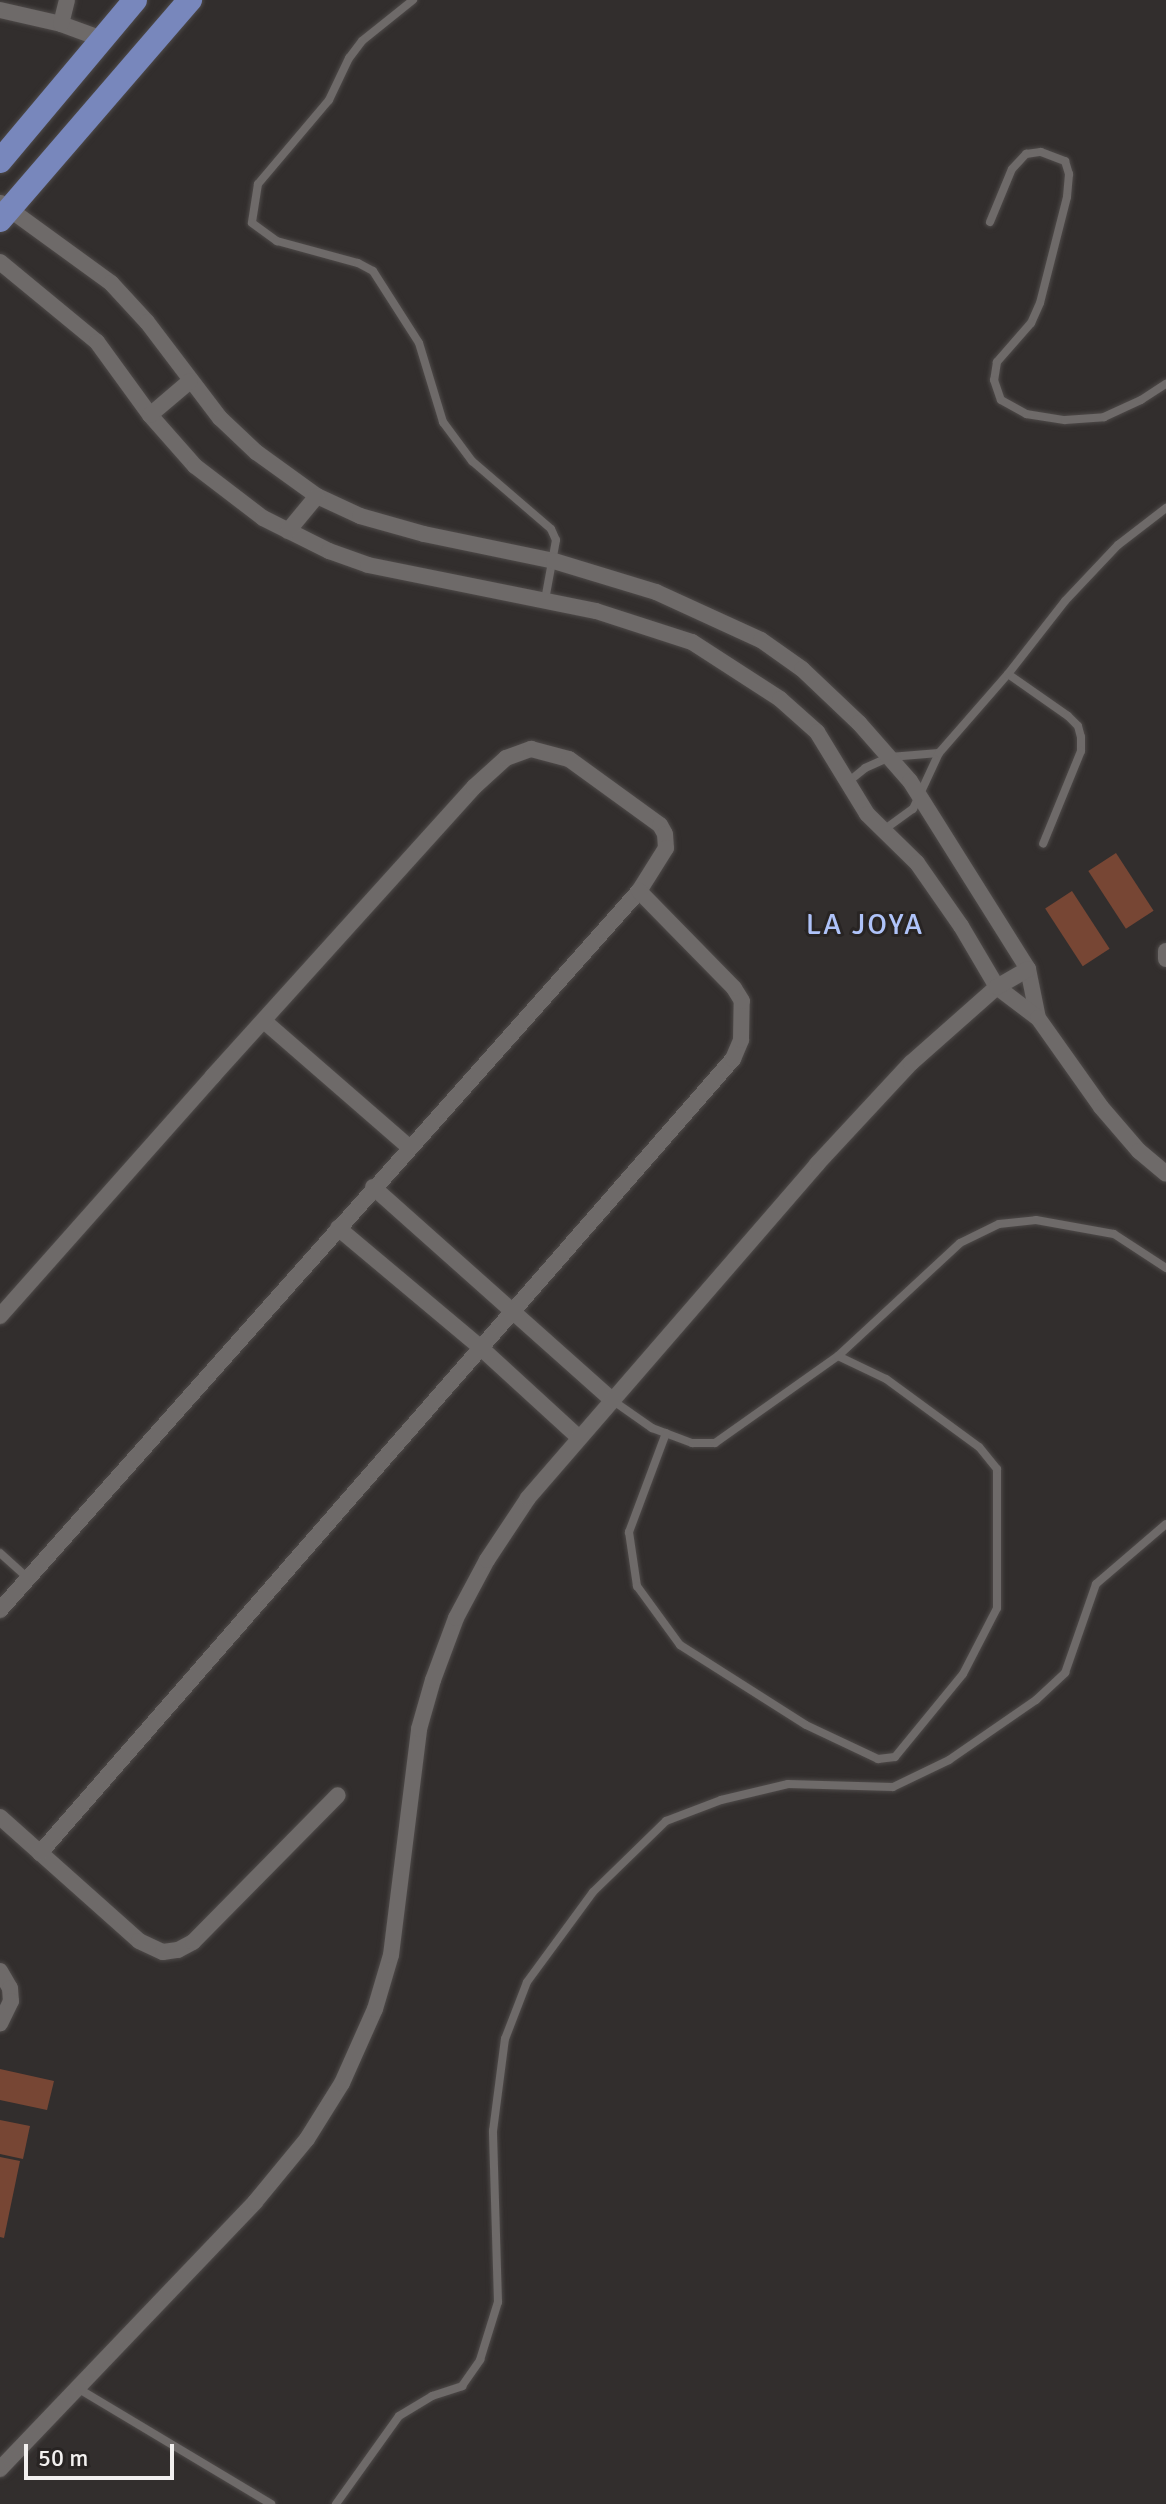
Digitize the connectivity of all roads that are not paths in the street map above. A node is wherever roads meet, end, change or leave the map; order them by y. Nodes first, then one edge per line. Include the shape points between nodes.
1 (67, 0) edge
2 (135, 0) edge
3 (190, 0) edge
4 (413, 0) edge
5 (0, 10) edge
6 (61, 24) junction
7 (102, 39) junction
8 (0, 161) edge
9 (3, 211) edge
10 (990, 222) dead end
11 (0, 262) edge
12 (190, 381) junction
13 (1166, 384) edge
14 (150, 415) junction
15 (317, 496) junction
16 (1166, 508) edge
17 (288, 531) junction
18 (554, 561) junction
19 (545, 600) junction
20 (1008, 674) junction
21 (939, 753) junction
22 (890, 757) junction
23 (847, 782) junction
24 (921, 797) junction
25 (885, 829) junction
26 (1043, 844) dead end
27 (639, 891) junction
28 (1166, 951) edge
29 (1166, 959) edge
30 (1028, 969) junction
31 (997, 987) junction
32 (1038, 1018) junction
33 (264, 1021) junction
34 (409, 1147) junction
35 (1166, 1174) edge
36 (373, 1187) junction
37 (338, 1228) junction
38 (1166, 1268) edge
39 (512, 1312) junction
40 (0, 1316) edge
41 (481, 1348) junction
42 (838, 1356) junction
43 (611, 1399) junction
44 (666, 1433) junction
45 (578, 1437) junction
46 (1166, 1524) edge
47 (0, 1553) edge
48 (28, 1578) junction
49 (0, 1610) edge
50 (338, 1795) dead end
51 (0, 1817) edge
52 (40, 1853) junction
53 (0, 1971) edge
54 (0, 2024) edge
55 (79, 2389) junction
56 (0, 2469) edge
57 (271, 2504) edge
58 (336, 2504) edge

1 - 6 street
2 - 7 main road
3 - 9 main road
4 - 18 lane via 362,41 329,100 258,184 252,223 277,241 373,271 419,343 443,422 472,461 551,529
5 - 6 street
6 - 7 street
7 - 8 main road
9 - 12 street via 111,283
10 - 13 lane via 1012,169 1026,154 1041,152 1065,161 1067,197 1040,303 1031,323 997,362 994,380 1001,400 1026,414 1065,420 1104,417
11 - 14 street via 97,342
12 - 14 street
12 - 15 street via 256,452
14 - 17 street via 195,466
15 - 17 street
15 - 18 street via 360,516 424,534
16 - 20 lane via 1118,545
17 - 19 street via 368,565
18 - 19 lane
18 - 22 street via 656,592 761,640 802,669
19 - 23 street via 692,642 740,670 817,732
20 - 21 lane
20 - 26 lane via 1068,716 1081,737 1081,751
21 - 22 lane
21 - 24 lane
22 - 23 lane
22 - 24 street
23 - 25 street via 867,814
24 - 25 lane via 905,818
24 - 30 street
25 - 31 street via 917,863
27 - 33 street via 666,848 660,825 569,759 519,751 474,787
27 - 34 street
27 - 39 street via 734,988 742,1001 741,1040 733,1059
28 - 29 street
30 - 31 street
30 - 32 street
31 - 32 street
31 - 43 street via 901,1074
32 - 35 street via 1101,1107
33 - 34 street
33 - 40 street
34 - 36 street
36 - 37 street
36 - 39 street
37 - 41 street
37 - 48 street
38 - 42 lane via 1114,1234 1036,1220 999,1224 960,1243
39 - 41 street
39 - 43 street
41 - 45 street
41 - 52 street
42 - 44 lane via 715,1443 692,1443
42 - 44 lane via 886,1379 979,1447 997,1469 997,1608 963,1674 895,1757 878,1759 806,1725 680,1645 637,1586 629,1532
43 - 44 lane
43 - 45 street
45 - 55 street via 487,1560 456,1618 433,1680 419,1729 391,1955 375,2009 342,2083 307,2139 255,2202
46 - 58 lane via 1096,1584 1065,1673 1036,1700 949,1760 893,1787 788,1784 721,1800 666,1821 593,1892 527,1982 505,2039 493,2131 498,2302 480,2360 462,2386 399,2416
47 - 48 lane
48 - 49 street
50 - 52 street via 193,1942 178,1950 151,1949 139,1941
51 - 52 street
53 - 54 street via 11,2001
55 - 56 street
55 - 57 lane

